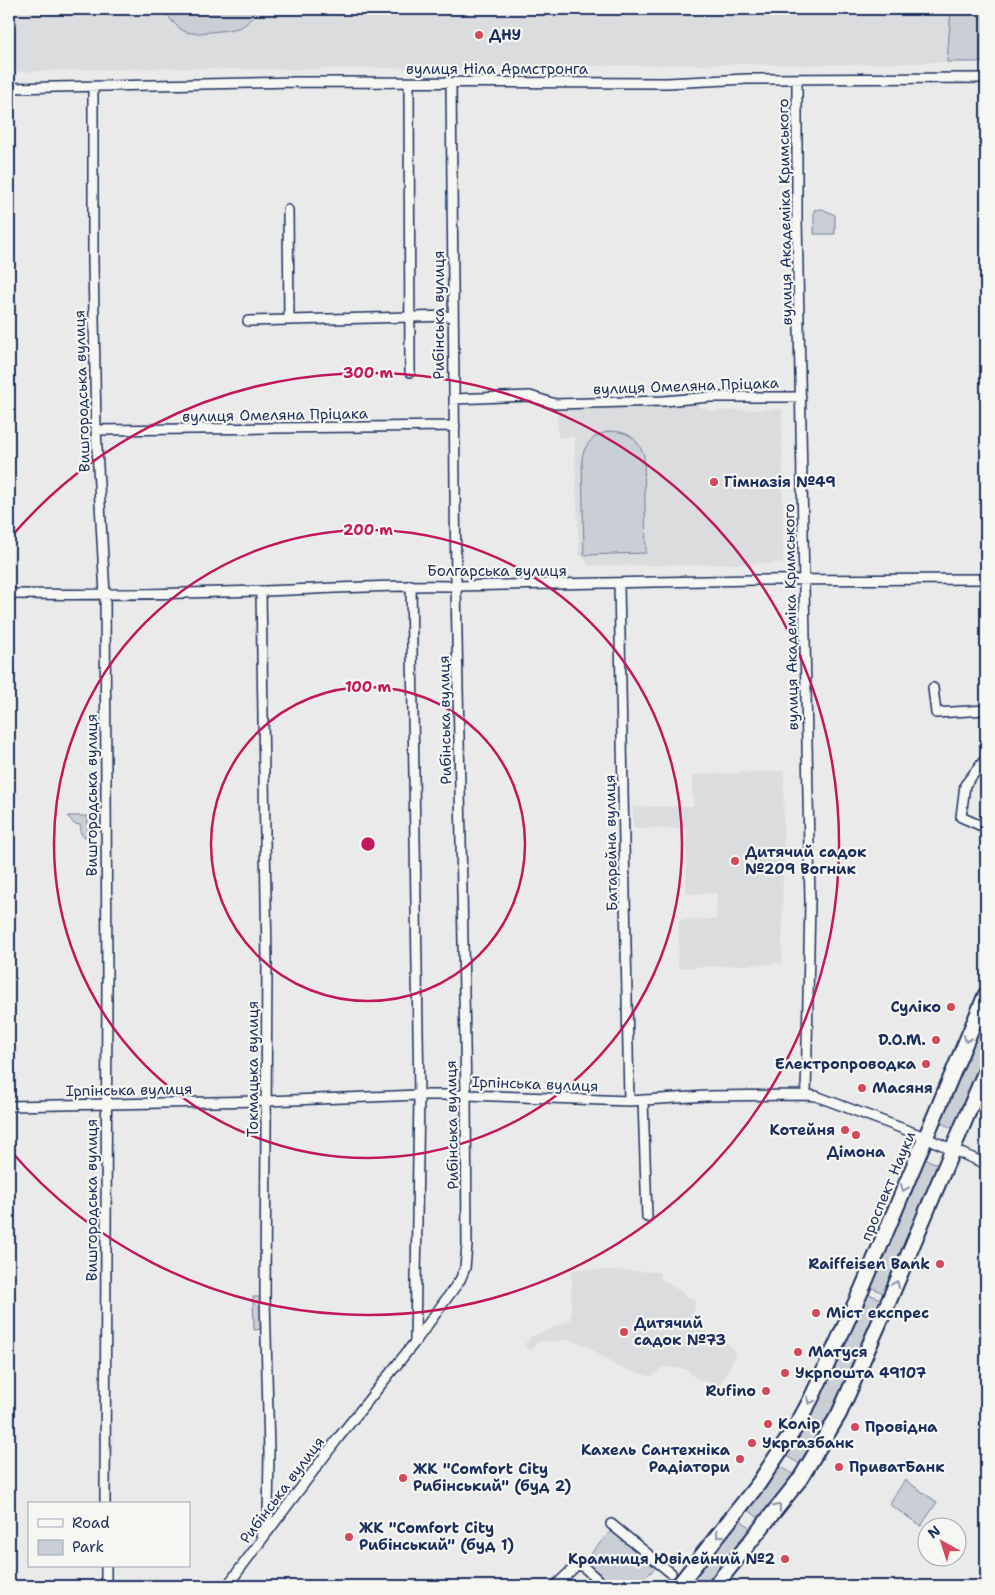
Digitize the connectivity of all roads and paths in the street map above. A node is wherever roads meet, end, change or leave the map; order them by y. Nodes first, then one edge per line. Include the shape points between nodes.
1 (986, 78) edge
2 (797, 79) junction
3 (409, 83) junction
4 (451, 83) junction
5 (93, 86) junction
6 (9, 88) edge
7 (288, 210) dead end
8 (453, 316) junction
9 (409, 317) junction
10 (289, 320) junction
11 (248, 321) dead end
12 (410, 372) dead end
13 (801, 397) junction
14 (454, 399) junction
15 (454, 426) junction
16 (96, 430) junction
17 (986, 579) edge
18 (804, 580) junction
19 (411, 584) junction
20 (619, 584) junction
21 (456, 586) junction
22 (260, 591) junction
23 (9, 594) edge
24 (104, 595) junction
25 (933, 688) dead end
26 (986, 710) edge
27 (986, 758) edge
28 (986, 828) edge
29 (986, 994) edge
30 (986, 1070) edge
31 (419, 1095) junction
32 (466, 1095) junction
33 (806, 1095) junction
34 (643, 1100) junction
35 (267, 1101) junction
36 (630, 1101) junction
37 (106, 1105) junction
38 (9, 1106) edge
39 (926, 1138) junction
40 (952, 1150) junction
41 (986, 1164) edge
42 (647, 1218) dead end
43 (416, 1342) junction
44 (105, 1502) edge
45 (611, 1524) dead end
46 (257, 1545) junction
47 (106, 1568) edge
48 (670, 1573) dead end
49 (106, 1586) edge
50 (228, 1586) edge
51 (555, 1586) edge
52 (605, 1586) edge
53 (678, 1586) edge
54 (715, 1586) edge

1 - 2 street, вулиця Ніла Армстронга
2 - 4 street, вулиця Ніла Армстронга
2 - 13 street, вулиця Академіка Кримського
3 - 4 street, вулиця Ніла Армстронга
3 - 5 street, вулиця Ніла Армстронга
3 - 9 street, Рибінська вулиця
4 - 8 street, Рибінська вулиця
5 - 6 street, вулиця Ніла Армстронга
5 - 16 street, Вишгородська вулиця
7 - 10 street
8 - 9 street
8 - 14 street, Рибінська вулиця
9 - 10 street
9 - 12 street, Рибінська вулиця
10 - 11 street
13 - 14 street, вулиця Омеляна Пріцака via 710,397 555,404 530,396
13 - 18 street, вулиця Академіка Кримського
14 - 15 street, Рибінська вулиця
15 - 16 street, вулиця Омеляна Пріцака
15 - 21 street, Рибінська вулиця
16 - 24 street, Вишгородська вулиця
17 - 18 street, Болгарська вулиця
18 - 20 street, Болгарська вулиця
18 - 33 street, вулиця Академіка Кримського via 810,902
19 - 21 street, Болгарська вулиця
19 - 22 street, Болгарська вулиця
19 - 31 street, Рибінська вулиця
20 - 21 street, Болгарська вулиця
20 - 36 street, Батарейна вулиця
21 - 32 street, Рибінська вулиця
22 - 24 street, Болгарська вулиця
22 - 35 street, Токмацька вулиця
23 - 24 street, Болгарська вулиця
24 - 37 street, Вишгородська вулиця
25 - 26 street via 936,713
27 - 28 street via 965,784 961,817
29 -> 39 main road, проспект Науки
30 - 40 main road
31 - 32 street, Ірпінська вулиця
31 - 35 street, Ірпінська вулиця
31 - 43 street, Рибінська вулиця
32 - 36 street, Ірпінська вулиця
32 - 43 street, Рибінська вулиця via 465,1268
33 - 34 street, Ірпінська вулиця
33 - 39 street, Ірпінська вулиця
34 - 36 street, Ірпінська вулиця
34 - 42 street
35 - 37 street, Ірпінська вулиця
35 - 46 street, Токмацька вулиця via 268,1517
37 - 38 street, Ірпінська вулиця
37 - 44 street, Вишгородська вулиця
39 - 40 street, Ірпінська вулиця
39 -> 53 main road, проспект Науки via 811,1400 759,1483
40 - 41 street, Ірпінська вулиця
54 -> 40 main road via 800,1479 839,1414
43 - 46 street, Рибінська вулиця
45 - 48 street
46 - 50 street, Рибінська вулиця
47 - 49 street
51 - 52 street via 579,1563

